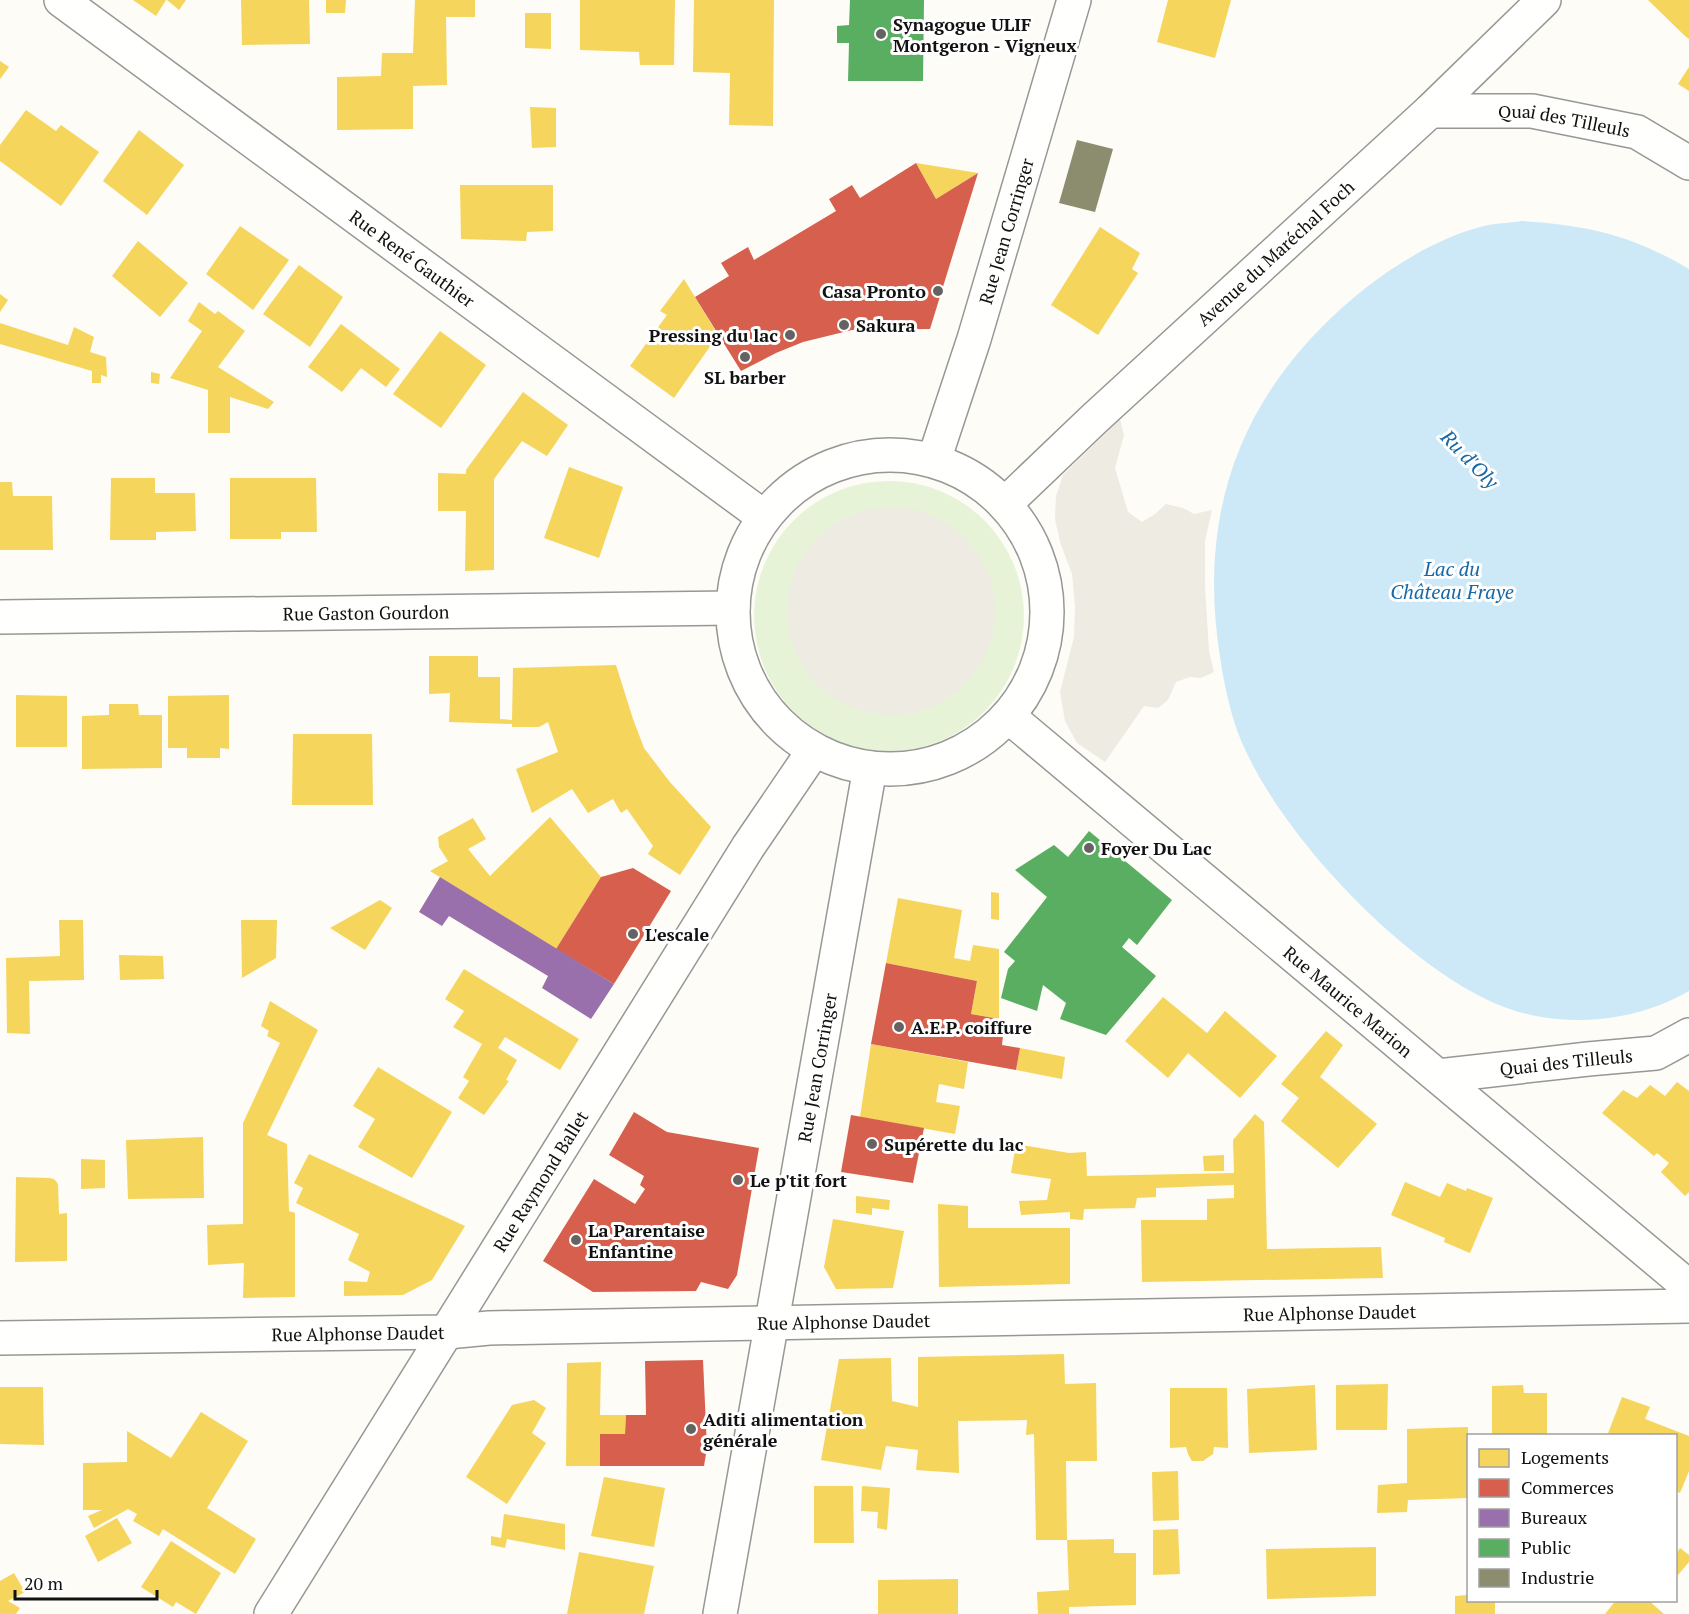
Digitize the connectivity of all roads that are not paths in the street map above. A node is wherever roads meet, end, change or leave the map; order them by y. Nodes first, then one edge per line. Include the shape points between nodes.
1 (61, 0) edge
2 (1074, 0) edge
3 (1544, 0) edge
4 (1430, 111) junction
5 (1689, 163) edge
6 (934, 460) junction
7 (1005, 504) junction
8 (764, 517) junction
9 (733, 608) junction
10 (0, 617) edge
11 (1008, 716) junction
12 (814, 750) junction
13 (870, 768) junction
14 (1689, 1035) edge
15 (1438, 1076) junction
16 (1689, 1287) edge
17 (1689, 1306) edge
18 (772, 1324) junction
19 (447, 1332) junction
20 (0, 1338) edge
21 (271, 1614) edge
22 (720, 1614) edge

1 - 8 street, Rue René Gauthier
2 - 6 street, Rue Jean Corringer via 974,339
3 - 4 street, Avenue du Maréchal Foch
4 - 5 street, Quai des Tilleuls via 1532,111 1637,132
4 - 7 street, Avenue du Maréchal Foch
6 - 7 street via 973,477
6 - 8 street via 887,454 840,462 798,484
7 - 11 street via 1032,542 1045,586 1046,632 1031,680
8 - 9 street via 741,560
9 - 10 street, Rue Gaston Gourdon
9 - 12 street via 737,651 753,691 779,724
11 - 13 street via 958,752 920,766
11 - 15 street, Rue Maurice Marion
12 - 13 street
12 - 19 street, Rue Raymond Ballet via 748,847
13 - 18 street, Rue Jean Corringer
14 - 15 street, Quai des Tilleuls via 1656,1053
15 - 16 street, Rue Maurice Marion
17 - 18 street, Rue Alphonse Daudet
18 - 19 street, Rue Alphonse Daudet
18 - 22 street, Rue Jean Corringer
19 - 20 street, Rue Alphonse Daudet
19 - 21 street, Rue Raymond Ballet

